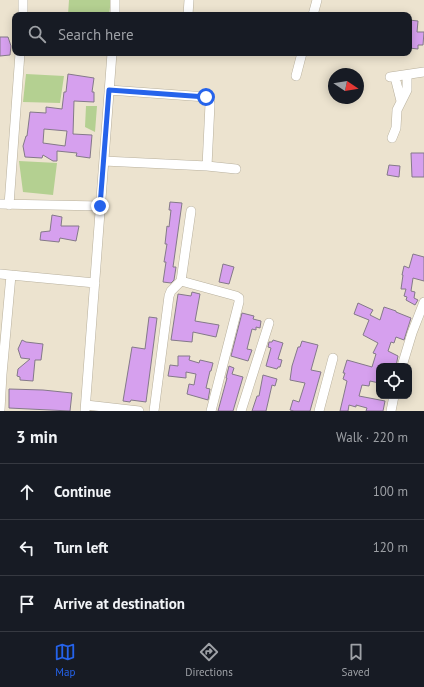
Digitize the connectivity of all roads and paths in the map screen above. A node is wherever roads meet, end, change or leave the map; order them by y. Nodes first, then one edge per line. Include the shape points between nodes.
1 (23, 0) edge
2 (115, 0) edge
3 (190, 0) edge
4 (317, 0) edge
5 (23, 12) edge
6 (114, 12) edge
7 (188, 12) edge
8 (314, 12) edge
9 (20, 56) edge
10 (112, 56) edge
11 (301, 56) edge
12 (424, 72) edge
13 (407, 75) junction
14 (296, 76) dead end
15 (109, 90) junction
16 (401, 101) junction
17 (392, 138) dead end
18 (104, 161) junction
19 (207, 166) junction
20 (236, 169) dead end
21 (4, 204) edge
22 (100, 206) junction
23 (190, 211) dead end
24 (0, 274) edge
25 (11, 275) junction
26 (181, 281) junction
27 (95, 283) junction
28 (424, 302) edge
29 (269, 323) dead end
30 (333, 358) dead end
31 (403, 363) edge
32 (393, 399) edge
33 (85, 408) edge
34 (0, 410) edge
35 (139, 411) edge
36 (154, 411) edge
37 (211, 411) edge
38 (241, 411) edge
39 (319, 411) edge
40 (391, 411) edge

1 - 5 street
2 - 6 street
3 - 7 street
4 - 8 street
9 - 21 street
10 - 15 street
11 - 14 street
12 - 13 street
13 - 16 street via 407,90
13 - 16 street via 392,77
15 - 18 street
15 - 19 street via 206,97 210,100
16 - 17 street
18 - 19 street
18 - 22 street
19 - 20 street
21 - 22 street
22 - 27 street
23 - 26 street
24 - 25 street
25 - 27 street
25 - 34 street
26 - 36 street via 169,296
26 - 37 street via 239,298
27 - 33 street
28 - 31 street
29 - 38 street
30 - 39 street
32 - 40 street
33 - 35 street

